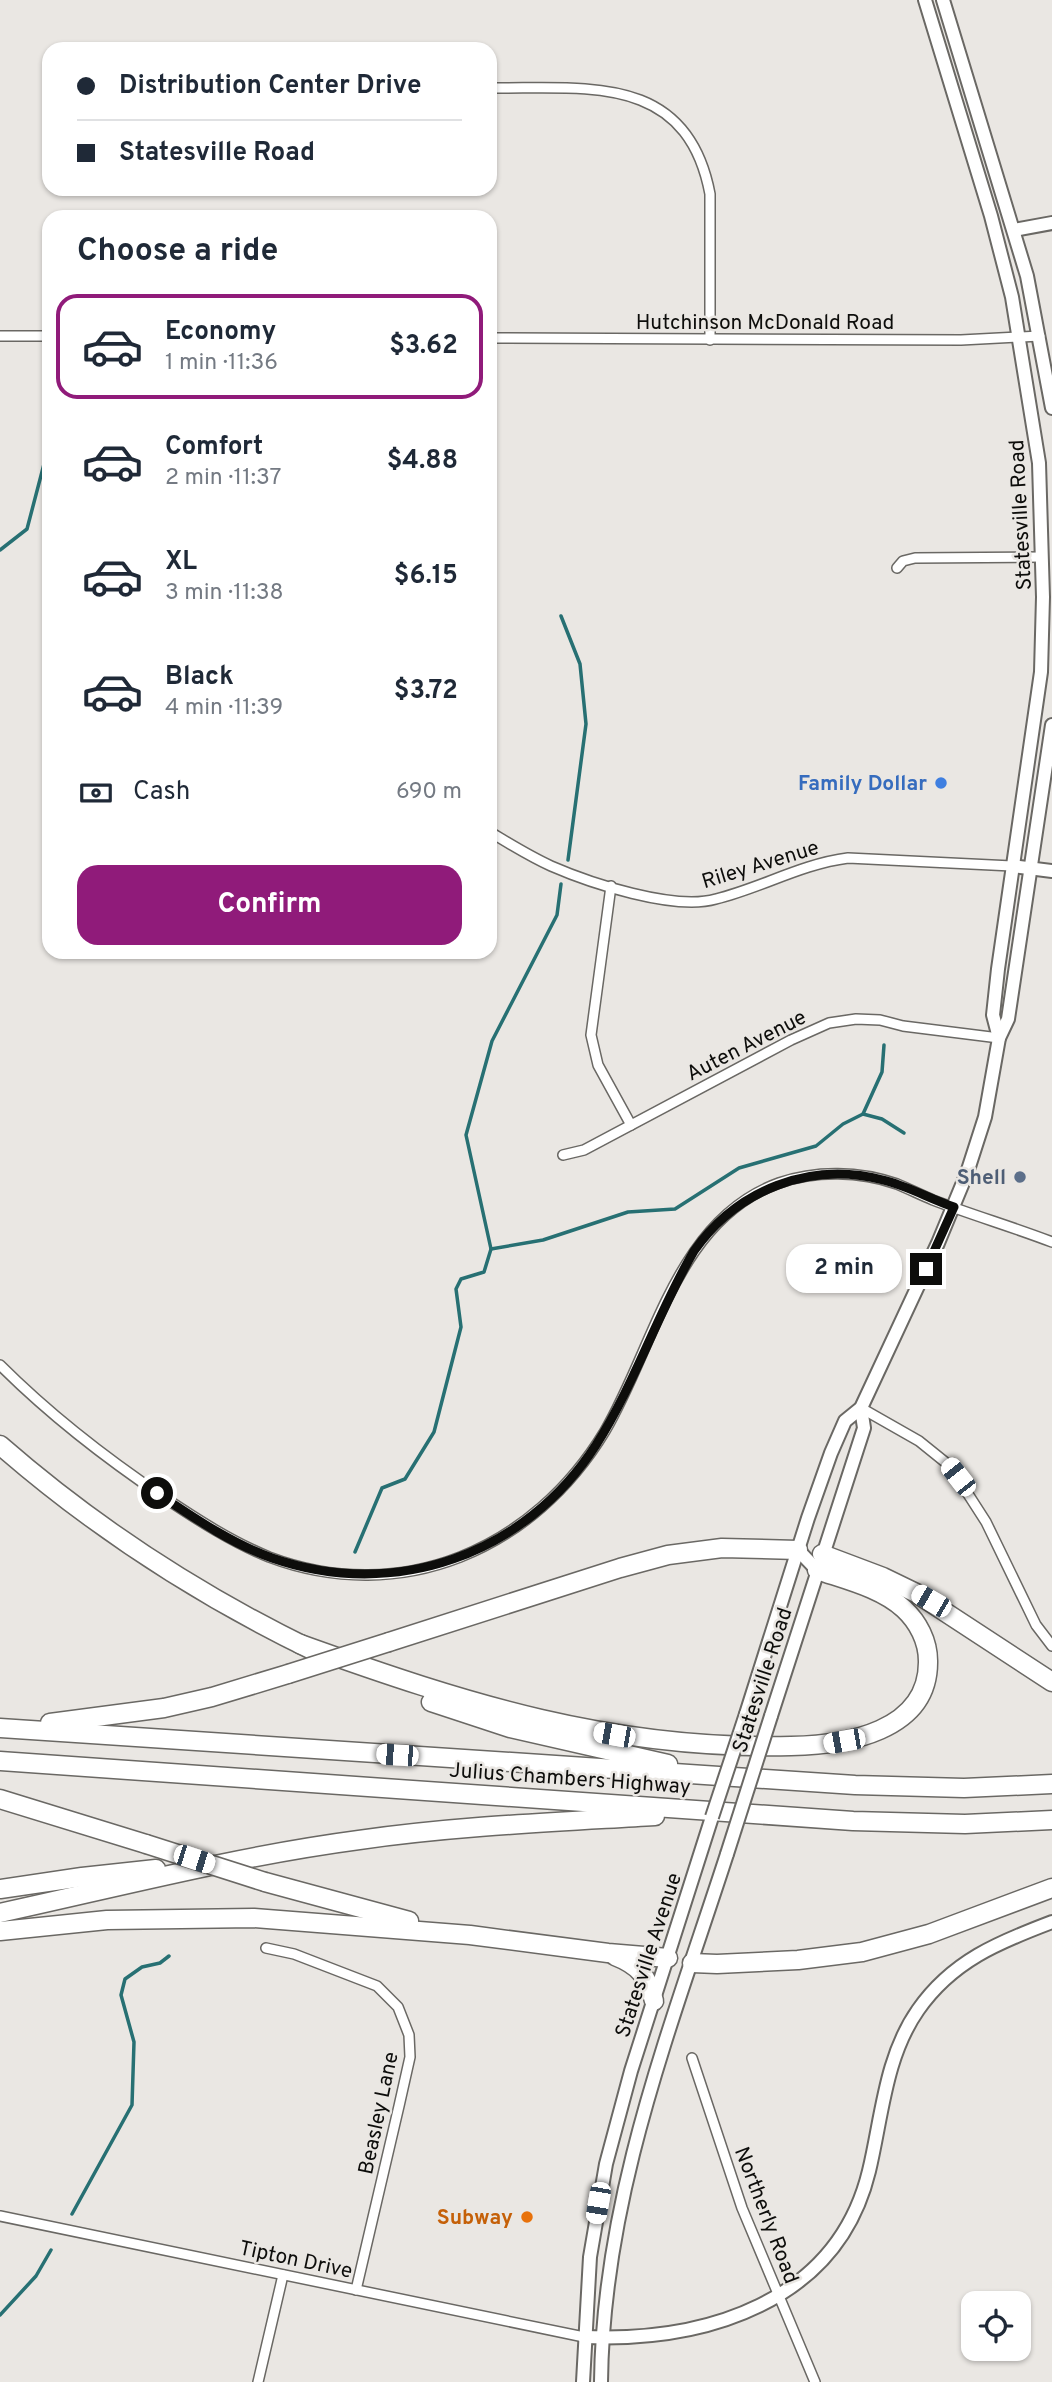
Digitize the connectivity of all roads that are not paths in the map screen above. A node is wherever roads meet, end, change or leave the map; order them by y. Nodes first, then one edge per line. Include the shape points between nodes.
1 (925, 0) edge
2 (943, 0) edge
3 (497, 88) edge
4 (1052, 223) edge
5 (1014, 230) junction
6 (0, 336) edge
7 (42, 336) edge
8 (1040, 336) junction
9 (497, 338) edge
10 (1019, 338) junction
11 (710, 340) junction
12 (1052, 408) edge
13 (1042, 557) junction
14 (897, 568) dead end
15 (1052, 725) edge
16 (497, 836) edge
17 (1012, 866) junction
18 (1031, 868) junction
19 (1052, 871) edge
20 (611, 886) junction
21 (999, 1038) junction
22 (631, 1125) junction
23 (563, 1155) dead end
24 (954, 1207) junction
25 (1052, 1242) edge
26 (0, 1365) edge
27 (861, 1408) junction
28 (0, 1445) edge
29 (798, 1550) junction
30 (820, 1562) junction
31 (300, 1644) junction
32 (1052, 1646) edge
33 (1052, 1682) edge
34 (4, 1728) edge
35 (0, 1761) edge
36 (730, 1777) junction
37 (1052, 1784) edge
38 (0, 1799) edge
39 (718, 1812) junction
40 (1052, 1820) edge
41 (227, 1863) junction
42 (1052, 1888) edge
43 (0, 1889) edge
44 (0, 1913) edge
45 (1052, 1922) edge
46 (0, 1931) edge
47 (470, 1935) junction
48 (267, 1948) dead end
49 (608, 1953) junction
50 (667, 1958) junction
51 (692, 1963) junction
52 (654, 2001) junction
53 (692, 2058) dead end
54 (0, 2216) edge
55 (283, 2274) junction
56 (356, 2290) junction
57 (779, 2298) junction
58 (584, 2337) junction
59 (602, 2338) junction
60 (258, 2382) edge
61 (583, 2382) edge
62 (601, 2382) edge
63 (815, 2382) edge

1 - 10 main road, Statesville Road via 991,216
2 - 5 main road
3 - 11 street via 614,91 646,102 675,123 696,151 709,194
4 - 5 main road
5 - 8 main road
6 - 7 street
8 - 10 street, Hutchinson McDonald Road
8 - 12 main road
9 - 11 street, Hutchinson McDonald Road
10 - 11 street, Hutchinson McDonald Road
10 - 13 main road, Statesville Road via 1039,463
13 - 14 street via 915,558
13 - 17 main road, Statesville Road via 1041,673
15 - 18 main road, Statesville Road
16 - 20 street, Riley Avenue via 552,866
17 - 18 main road
17 - 20 street, Riley Avenue via 848,858 824,861 701,902 677,902
17 - 21 main road, Statesville Road via 993,1015
18 - 19 main road
18 - 21 main road, Statesville Road via 1008,1019
20 - 22 street via 591,1035 598,1065
21 - 22 street, Auten Avenue via 880,1020 829,1023
21 - 24 main road, Statesville Road via 985,1117
22 - 23 street, Auten Avenue via 584,1150
24 - 25 street
24 - 26 street via 884,1180 836,1174 794,1179 744,1201 714,1226 694,1251 612,1418 569,1482 538,1512 493,1542 442,1563 402,1572 312,1569 235,1541 125,1470
24 - 27 main road, Statesville Road
27 - 29 main road, Statesville Road via 845,1421
27 - 30 main road, Statesville Road via 864,1428
27 - 32 street via 919,1441 950,1466 986,1522 1036,1625
28 - 31 highway via 136,1550 200,1591
29 - 30 main road
29 - 34 highway, bridge via 722,1548 668,1555 212,1697 164,1708
29 - 50 main road, Statesville Avenue, bridge
30 - 31 highway via 904,1609 923,1635 928,1655 923,1687 903,1715 883,1730 829,1744 714,1745 576,1728 434,1692
30 - 33 highway via 883,1577 916,1593
30 - 51 main road, Statesville Road, bridge
31 - 36 highway via 379,1682 473,1717
34 - 36 highway, Julius Chambers Highway
35 - 39 highway, Julius Chambers Highway
36 - 37 highway, Julius Chambers Highway via 927,1788
38 - 47 highway, bridge via 265,1882
39 - 40 highway, Julius Chambers Highway via 902,1823
39 - 41 highway via 423,1832
41 - 43 highway
41 - 44 highway
42 - 51 highway via 929,1934 862,1952 798,1960
45 - 57 main road via 974,1956 944,1979 918,2010 891,2069 868,2175 855,2212 821,2263
46 - 47 highway via 107,1920 213,1917
47 - 49 highway
48 - 56 street, Beasley Lane via 377,1986 398,2007 409,2035 410,2057 400,2106
49 - 50 highway
49 - 52 highway via 642,1971
50 - 51 main road
50 - 52 main road, Statesville Avenue
51 - 59 main road, Statesville Avenue via 629,2164
52 - 58 main road, Statesville Avenue via 603,2177 590,2256
53 - 57 street, Northerly Road via 742,2208
54 - 55 street, Tipton Drive
55 - 56 street, Tipton Drive
55 - 60 street
56 - 58 street, Tipton Drive
57 - 59 main road via 746,2313 691,2328
57 - 63 street, Northerly Road
58 - 59 main road
58 - 61 main road, Statesville Avenue
59 - 62 main road, Statesville Avenue

